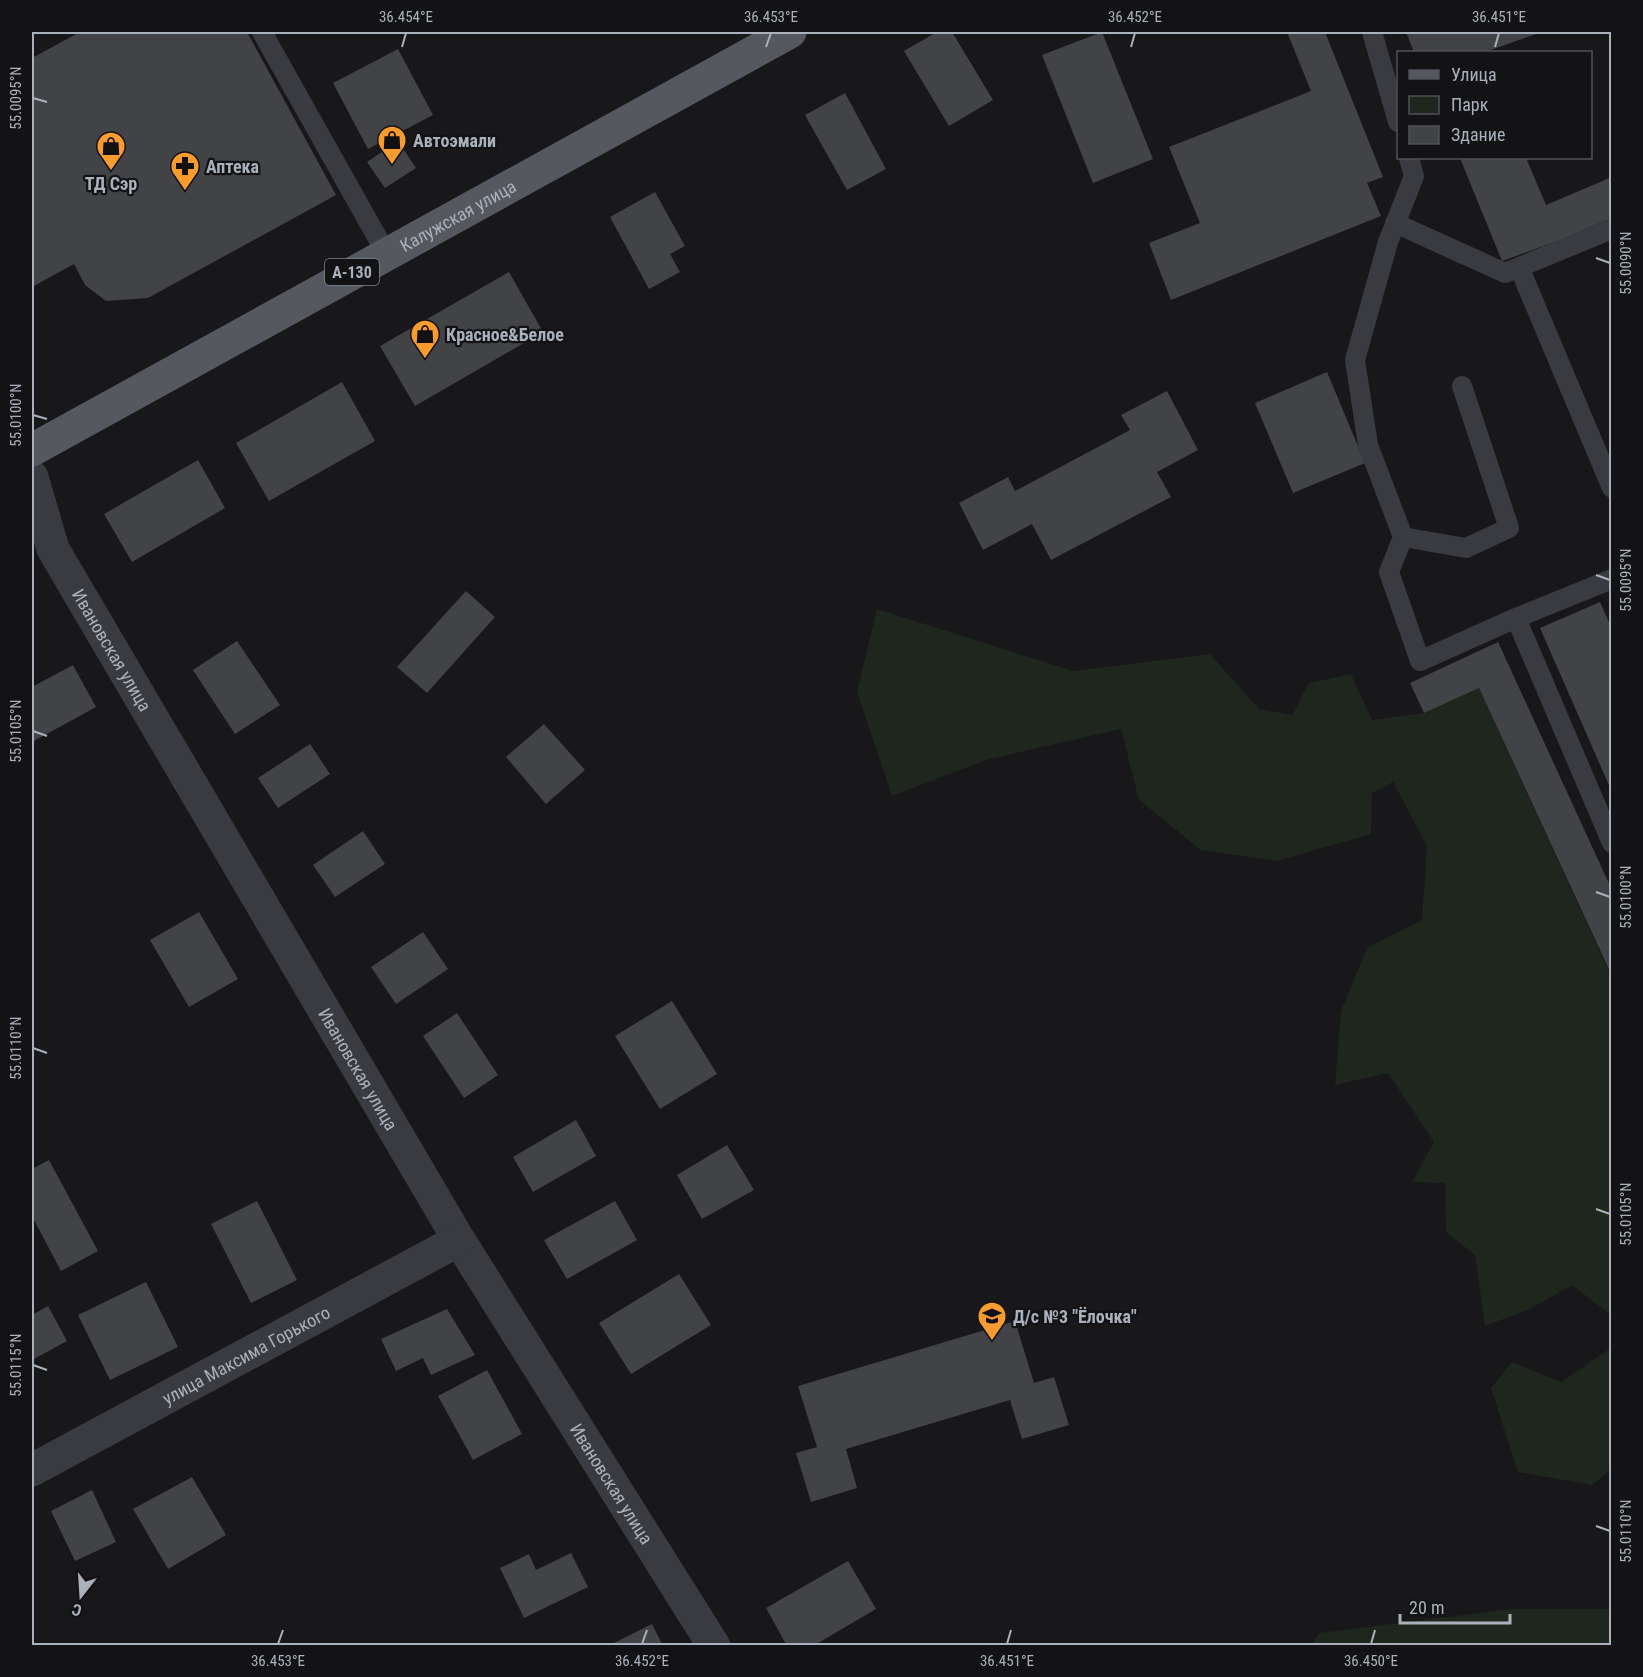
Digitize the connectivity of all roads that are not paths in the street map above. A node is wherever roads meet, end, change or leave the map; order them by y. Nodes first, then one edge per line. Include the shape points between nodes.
1 (262, 32) edge
2 (790, 32) edge
3 (1372, 32) edge
4 (1397, 119) edge
5 (1409, 159) edge
6 (1395, 223) junction
7 (1611, 229) edge
8 (386, 253) junction
9 (1519, 267) junction
10 (1462, 386) dead end
11 (32, 450) edge
12 (32, 477) edge
13 (1611, 488) edge
14 (1403, 537) junction
15 (1610, 582) edge
16 (1516, 618) junction
17 (1611, 843) edge
18 (459, 1240) junction
19 (32, 1470) edge
20 (714, 1646) edge

1 - 8 lane
2 - 8 main road, Калужская улица / А-130
3 - 4 lane
5 - 6 lane via 1414,176
6 - 9 lane via 1505,273
6 - 14 lane via 1354,360 1368,445
7 - 9 lane
8 - 11 main road, Калужская улица / А-130
9 - 13 lane
10 - 14 lane via 1509,528 1466,548
12 - 18 street, Ивановская улица via 53,549
14 - 16 lane via 1389,572 1420,661
15 - 16 lane
16 - 17 lane
18 - 19 street, улица Максима Горького
18 - 20 street, Ивановская улица

